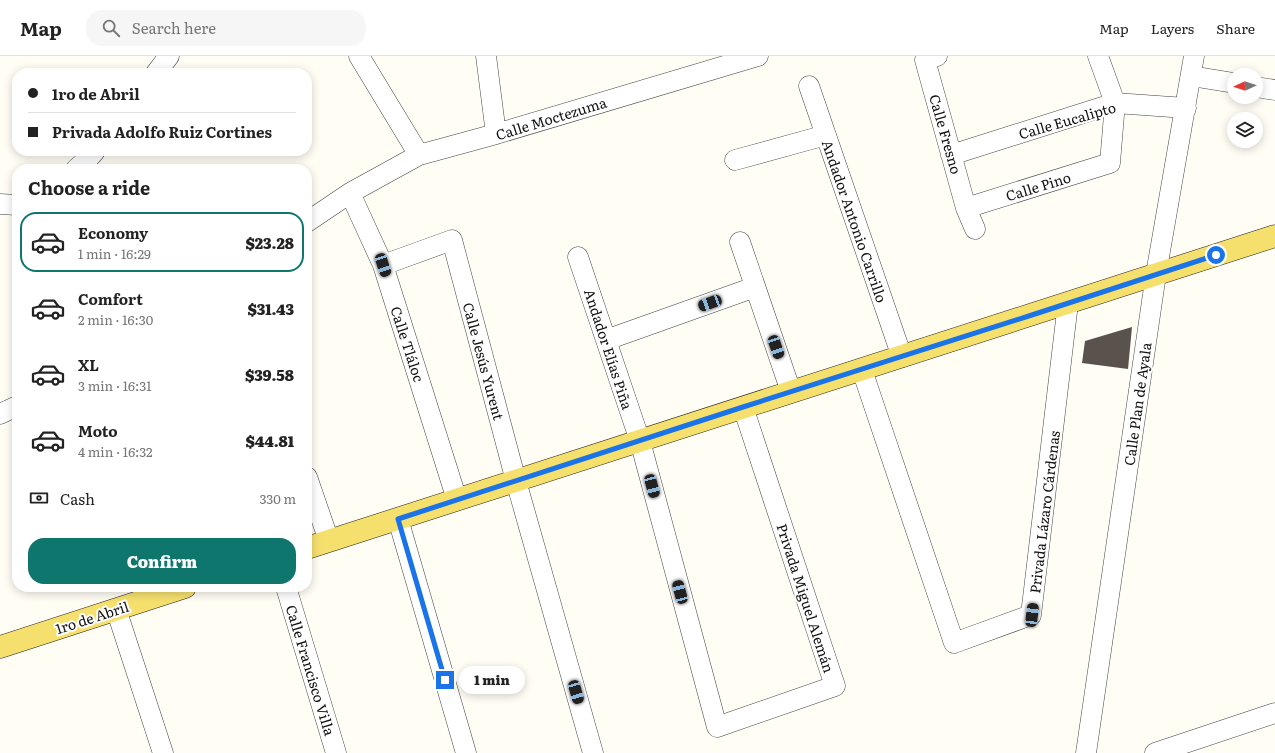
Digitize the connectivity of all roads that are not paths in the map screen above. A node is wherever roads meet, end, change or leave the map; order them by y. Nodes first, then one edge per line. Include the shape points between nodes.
1 (169, 56) edge
2 (359, 56) edge
3 (486, 56) edge
4 (754, 56) edge
5 (1098, 56) edge
6 (1194, 56) edge
7 (931, 58) edge
8 (160, 68) edge
9 (1191, 76) junction
10 (1227, 82) edge
11 (810, 86) dead end
12 (1263, 88) edge
13 (1275, 90) edge
14 (1115, 103) junction
15 (1186, 108) junction
16 (496, 134) junction
17 (826, 135) junction
18 (419, 155) junction
19 (951, 155) junction
20 (91, 156) edge
21 (734, 160) dead end
22 (82, 164) edge
23 (350, 193) junction
24 (0, 204) edge
25 (12, 204) edge
26 (966, 208) junction
27 (312, 219) edge
28 (975, 229) dead end
29 (1275, 236) edge
30 (740, 242) dead end
31 (578, 257) dead end
32 (383, 265) junction
33 (1156, 274) junction
34 (755, 287) junction
35 (1068, 303) junction
36 (606, 340) junction
37 (902, 357) junction
38 (862, 370) junction
39 (791, 392) junction
40 (743, 407) junction
41 (12, 408) edge
42 (0, 414) edge
43 (640, 441) junction
44 (516, 481) junction
45 (312, 492) edge
46 (457, 500) junction
47 (398, 519) junction
48 (329, 541) junction
49 (312, 546) edge
50 (169, 592) edge
51 (288, 592) edge
52 (116, 609) junction
53 (0, 647) edge
54 (1275, 713) edge
55 (163, 753) edge
56 (336, 753) edge
57 (466, 753) edge
58 (593, 753) edge
59 (1086, 753) edge
60 (1155, 753) edge

1 - 8 street
2 - 18 street
3 - 16 street
4 - 16 street, Calle Moctezuma
5 - 14 street
6 - 9 street, Calle Plan de Ayala
7 - 19 street, Calle Fresno
9 - 10 street
9 - 15 street, Calle Plan de Ayala
11 - 17 street, Andador Antonio Carrillo
12 - 13 street
14 - 15 street, Calle Eucalipto
14 - 19 street, Calle Eucalipto
14 - 26 street, Calle Pino via 1110,163
15 - 33 street, Calle Plan de Ayala
16 - 18 street, Calle Moctezuma
17 - 21 street
17 - 37 street, Andador Antonio Carrillo
18 - 23 street, Calle Moctezuma
19 - 26 street, Calle Fresno
20 - 22 street
23 - 27 street, Calle Moctezuma
23 - 32 street, Calle Tláloc
24 - 25 street
26 - 28 street, Calle Fresno
29 - 33 main road
30 - 34 street
31 - 36 street, Andador Elías Piña
32 - 44 street, Calle Jesús Yurent via 452,240
32 - 46 street, Calle Tláloc
33 - 35 main road
33 - 59 street, Calle Plan de Ayala
34 - 36 street
34 - 39 street
35 - 37 main road
35 - 38 street, Privada Lázaro Cárdenas via 1032,615 954,643
36 - 43 street, Andador Elías Piña
37 - 38 main road
38 - 39 main road
39 - 40 main road
40 - 43 main road
40 - 43 street, Privada Miguel Alemán via 835,686 717,727
41 - 42 street
43 - 44 main road
44 - 46 main road
44 - 58 street, Calle Jesús Yurent
45 - 48 street
46 - 47 main road
47 - 48 main road
47 - 57 street
48 - 49 main road
50 - 52 main road, 1ro de Abril
51 - 56 street, Calle Francisco Villa
52 - 53 main road, 1ro de Abril
52 - 55 street
54 - 60 street

